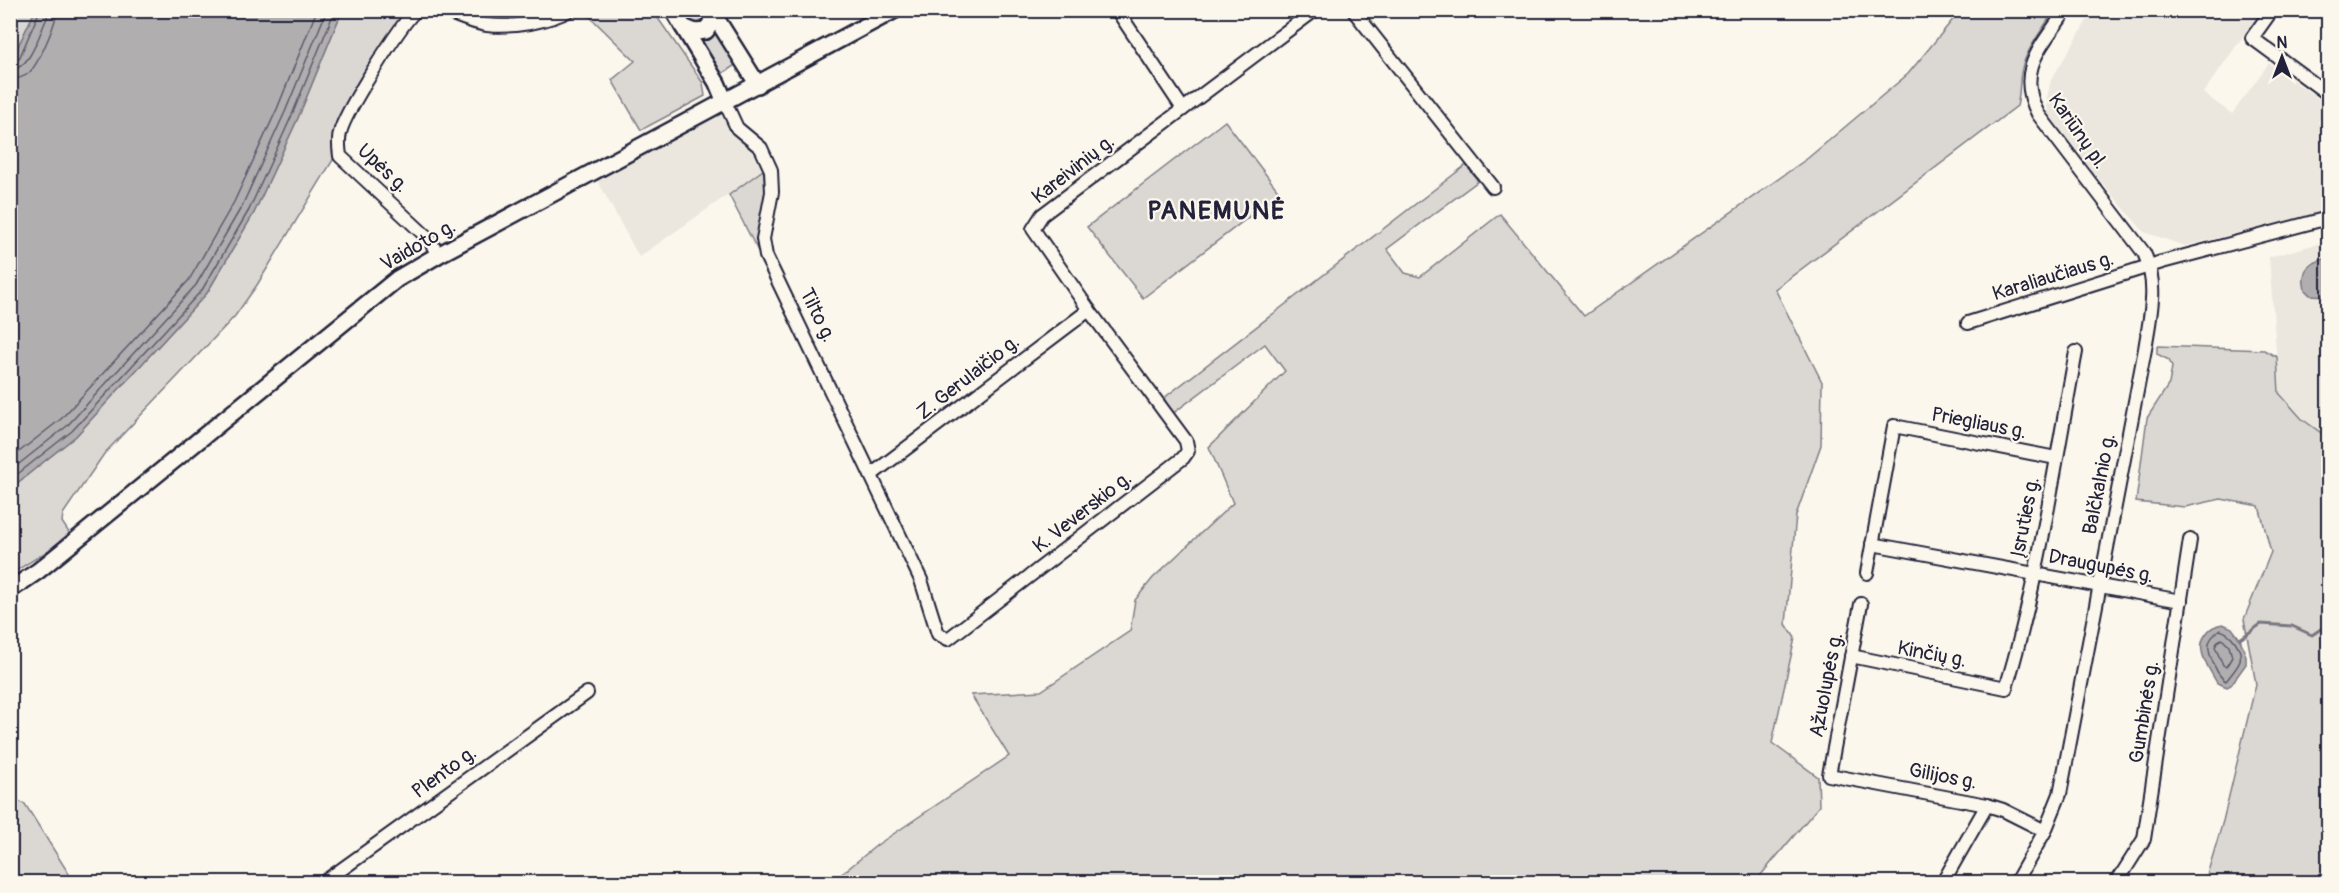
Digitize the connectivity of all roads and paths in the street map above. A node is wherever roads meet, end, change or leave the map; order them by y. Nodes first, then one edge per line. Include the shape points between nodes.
1 (416, 10) edge
2 (442, 10) edge
3 (570, 10) edge
4 (674, 10) edge
5 (896, 10) edge
6 (1117, 10) edge
7 (1316, 10) edge
8 (1353, 10) edge
9 (2066, 10) edge
10 (2272, 10) edge
11 (712, 12) edge
12 (683, 27) junction
13 (758, 85) junction
14 (2328, 94) edge
15 (725, 102) junction
16 (1183, 109) junction
17 (1493, 187) dead end
18 (2328, 218) edge
19 (438, 255) junction
20 (2150, 266) junction
21 (1089, 310) junction
22 (1968, 323) dead end
23 (2076, 352) dead end
24 (1155, 399) joint
25 (2056, 459) junction
26 (871, 475) junction
27 (2190, 540) dead end
28 (1872, 544) junction
29 (1867, 573) dead end
30 (2034, 573) junction
31 (2100, 585) junction
32 (10, 590) edge
33 (2181, 601) junction
34 (1861, 604) dead end
35 (948, 639) joint
36 (1851, 656) junction
37 (2006, 688) joint
38 (587, 693) dead end
39 (1829, 775) joint
40 (1987, 805) junction
41 (2045, 831) junction
42 (324, 882) edge
43 (1943, 882) edge
44 (2016, 882) edge
45 (2117, 882) edge

1 - 19 street, Upės g. via 370,76 340,132 339,147 340,156 422,232
2 - 3 street via 486,25 499,25 538,21
4 - 12 main road, Tilto g.
5 - 13 main road, Vaidoto g.
6 - 16 street
7 - 16 street
8 - 17 street
9 - 20 street, Kariūnų pl. via 2030,68 2032,102 2144,252
10 - 14 street via 2252,38
11 - 12 main road via 706,31
11 - 13 main road
12 - 15 main road, Tilto g.
13 - 15 main road, Vaidoto g.
15 - 19 main road, Vaidoto g.
15 - 26 street, Tilto g. via 737,128 761,148 767,159 773,182 763,247
16 - 21 street, Kareivinių g. via 1042,215 1033,230
18 - 20 street
19 - 32 main road, Vaidoto g. via 369,299
20 - 22 street, Karaliaučiaus g.
20 - 31 street, Balčkalnio g. via 2151,318
21 - 24 street, Kareivinių g.
21 - 26 street, Z. Gerulaičio g.
23 - 25 street, Įsruties g.
24 - 35 street, K. Veverskio g. via 1186,441 1188,451 1183,459
25 - 28 street, Priegliaus g. via 1894,426
25 - 30 street, Įsruties g.
26 - 35 street, Tilto g. via 921,579 938,633
27 - 33 street, Gumbinės g.
28 - 29 street
28 - 30 street, Draugupės g.
30 - 31 street, Draugupės g.
30 - 37 street, Įsruties g.
31 - 33 street, Draugupės g.
31 - 41 street, Balčkalnio g. via 2060,794
33 - 45 street, Gumbinės g. via 2144,839
34 - 36 street, Ąžuolupės g.
36 - 37 street, Kinčių g.
36 - 39 street, Ąžuolupės g.
38 - 42 street, Plento g.
39 - 40 street, Gilijos g.
40 - 41 street, Gilijos g.
40 - 43 street
41 - 44 street, Balčkalnio g.

